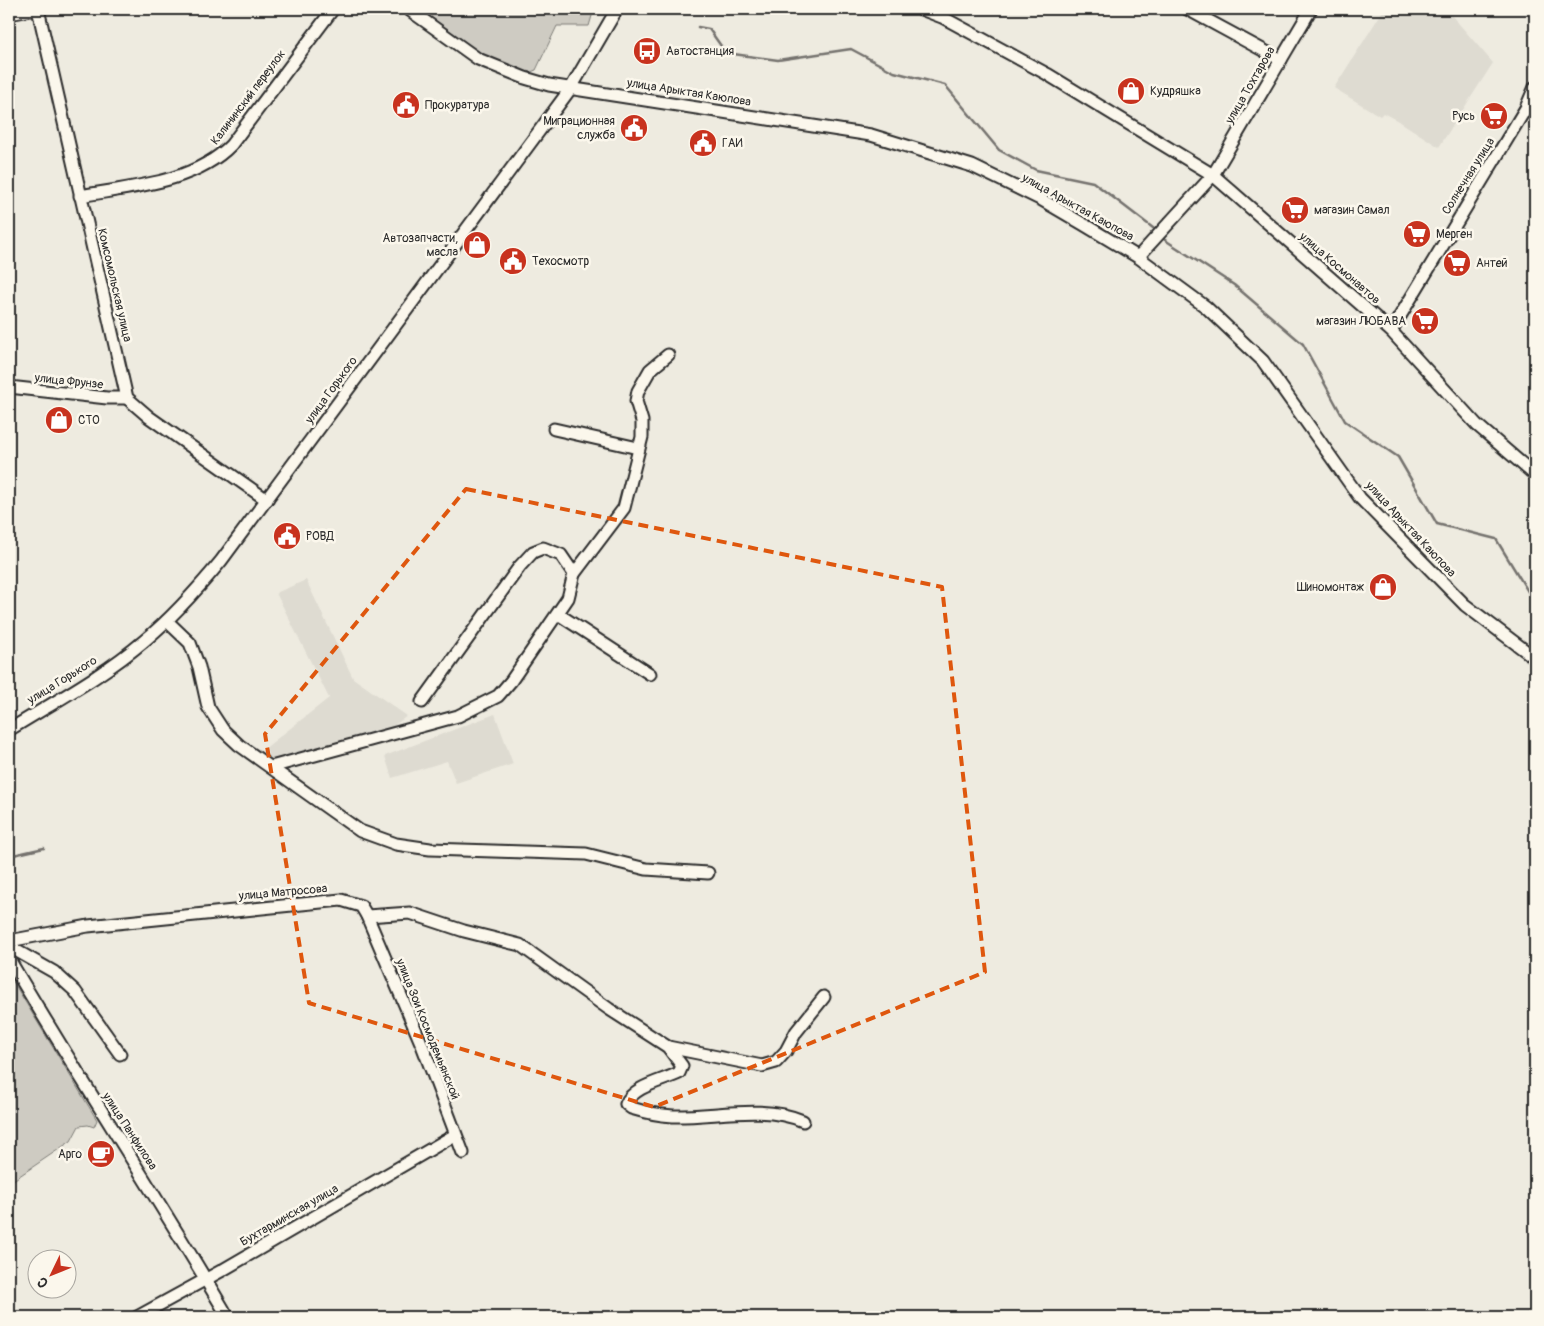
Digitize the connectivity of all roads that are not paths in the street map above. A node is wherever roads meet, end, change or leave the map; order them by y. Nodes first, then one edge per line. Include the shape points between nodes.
1 (37, 9) edge
2 (333, 9) edge
3 (408, 9) edge
4 (617, 9) edge
5 (921, 9) edge
6 (1187, 9) edge
7 (1311, 9) edge
8 (9, 14) edge
9 (1281, 60) junction
10 (1535, 86) edge
11 (571, 88) junction
12 (1213, 176) junction
13 (80, 196) junction
14 (1138, 257) junction
15 (1391, 331) junction
16 (668, 355) dead end
17 (9, 387) edge
18 (127, 398) junction
19 (554, 429) dead end
20 (638, 448) junction
21 (1535, 475) edge
22 (267, 500) junction
23 (574, 574) junction
24 (558, 614) junction
25 (167, 621) junction
26 (1535, 658) edge
27 (650, 674) dead end
28 (422, 702) dead end
29 (9, 730) edge
30 (272, 767) junction
31 (708, 873) dead end
32 (367, 916) junction
33 (9, 941) edge
34 (9, 949) edge
35 (9, 960) edge
36 (824, 997) dead end
37 (668, 1047) junction
38 (120, 1054) dead end
39 (803, 1121) dead end
40 (455, 1135) junction
41 (463, 1153) dead end
42 (205, 1279) junction
43 (137, 1317) edge
44 (228, 1317) edge

1 - 8 street
1 - 13 street, Комсомольская улица
2 - 13 street, Калининский переулок via 220,157 175,176
3 - 11 street, улица Арыктая Каюпова via 478,59 525,78
4 - 11 street, улица Горького
5 - 12 street, улица Космонавтов via 942,17 1047,74
6 - 9 street
7 - 9 street, улица Тохтарова
9 - 12 street, улица Тохтарова
10 - 15 street, Солнечная улица via 1526,108
11 - 14 street, улица Арыктая Каюпова via 871,134 972,166 1042,200
11 - 22 street, улица Горького
12 - 14 street, улица Тохтарова
12 - 15 street, улица Космонавтов
13 - 18 street, Комсомольская улица
14 - 26 street, улица Арыктая Каюпова via 1206,307 1263,361 1360,498 1465,605
15 - 21 street, улица Космонавтов via 1477,425
16 - 20 street via 650,370 638,391 636,401 642,422
17 - 18 street, улица Фрунзе
18 - 22 street
19 - 20 street
20 - 23 street via 624,508
22 - 25 street, улица Горького via 221,561
23 - 24 street via 568,598
23 - 28 street via 561,555 550,549 533,552
24 - 27 street
24 - 30 street via 511,681 498,696 482,706 458,716
25 - 29 street, улица Горького via 122,658
25 - 30 street via 194,651 213,717 239,745
30 - 31 street via 360,831 396,844 430,849 586,854 646,869
32 - 33 street, улица Матросова via 361,906 342,900 88,926
32 - 37 street via 410,912 464,931 520,945
32 - 40 street, улица Зои Космодемьянской via 422,1045
34 - 38 street via 54,972 75,991
35 - 42 street, улица Панфилова
36 - 37 street via 776,1062 762,1066
37 - 39 street via 682,1066 679,1073 644,1087 629,1098 626,1104 631,1108 672,1116 766,1114
40 - 41 street, улица Зои Космодемьянской
40 - 42 street, Бухтарминская улица
42 - 43 street, Бухтарминская улица
42 - 44 street, улица Панфилова

